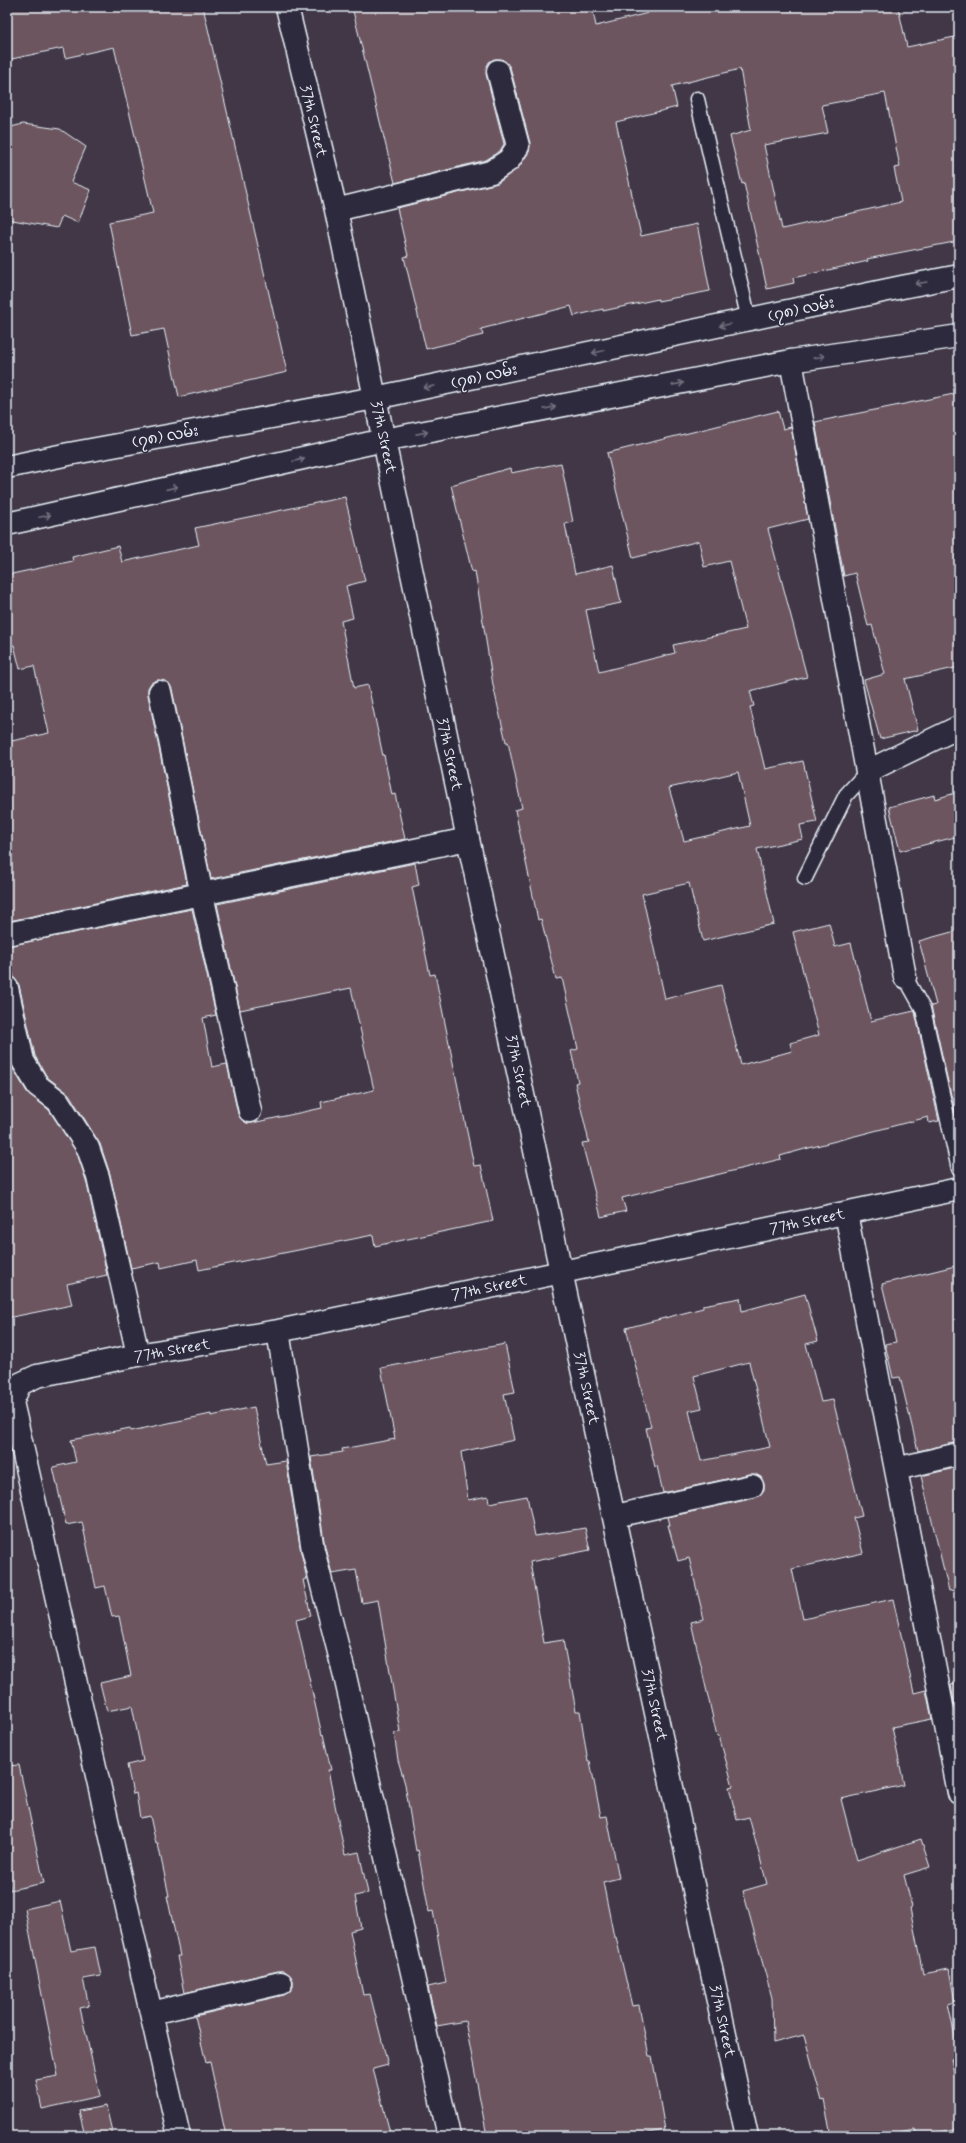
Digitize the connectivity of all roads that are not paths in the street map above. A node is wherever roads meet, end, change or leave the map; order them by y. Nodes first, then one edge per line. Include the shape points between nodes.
1 (287, 7) edge
2 (498, 71) dead end
3 (697, 99) dead end
4 (336, 210) junction
5 (959, 276) edge
6 (749, 320) junction
7 (959, 336) edge
8 (791, 361) junction
9 (376, 398) junction
10 (384, 440) junction
11 (7, 467) edge
12 (7, 524) edge
13 (160, 692) dead end
14 (959, 728) edge
15 (868, 771) junction
16 (468, 839) junction
17 (805, 878) dead end
18 (202, 895) junction
19 (7, 934) edge
20 (905, 977) joint
21 (7, 988) edge
22 (250, 1111) dead end
23 (959, 1169) edge
24 (959, 1189) edge
25 (846, 1213) junction
26 (562, 1272) junction
27 (278, 1331) junction
28 (138, 1356) junction
29 (959, 1454) edge
30 (896, 1468) junction
31 (752, 1486) dead end
32 (615, 1516) junction
33 (959, 1793) edge
34 (281, 1983) dead end
35 (151, 2013) junction
36 (179, 2136) edge
37 (449, 2136) edge
38 (747, 2136) edge

1 - 4 street, 37th Street
2 - 4 street via 518,146 509,160 491,172
3 - 6 lane
4 - 9 street, 37th Street
5 -> 6 street, (၇၈) လမ်း
6 -> 9 street, (၇၈) လမ်း
8 -> 7 street
10 -> 8 street
8 - 15 street
9 - 10 street, 37th Street
9 - 11 street, (၇၈) လမ်း
12 -> 10 street
10 - 16 street, 37th Street
13 - 18 street
14 - 15 street
15 - 17 lane via 846,795
15 - 20 street
16 - 18 street
16 - 26 street, 37th Street
18 - 19 street
18 - 22 street
20 - 23 lane via 923,1009
21 - 28 street via 23,1061 38,1086 58,1101 88,1148 98,1177
24 - 25 street, 77th Street
25 - 26 street, 77th Street
25 - 30 street
26 - 27 street, 77th Street
26 - 32 street, 37th Street
27 - 28 street, 77th Street
27 - 37 street via 313,1550
28 - 35 street, 77th Street via 37,1376 20,1384 12,1402
29 - 30 street
30 - 33 street
31 - 32 street
32 - 38 street, 37th Street
34 - 35 street
35 - 36 street

